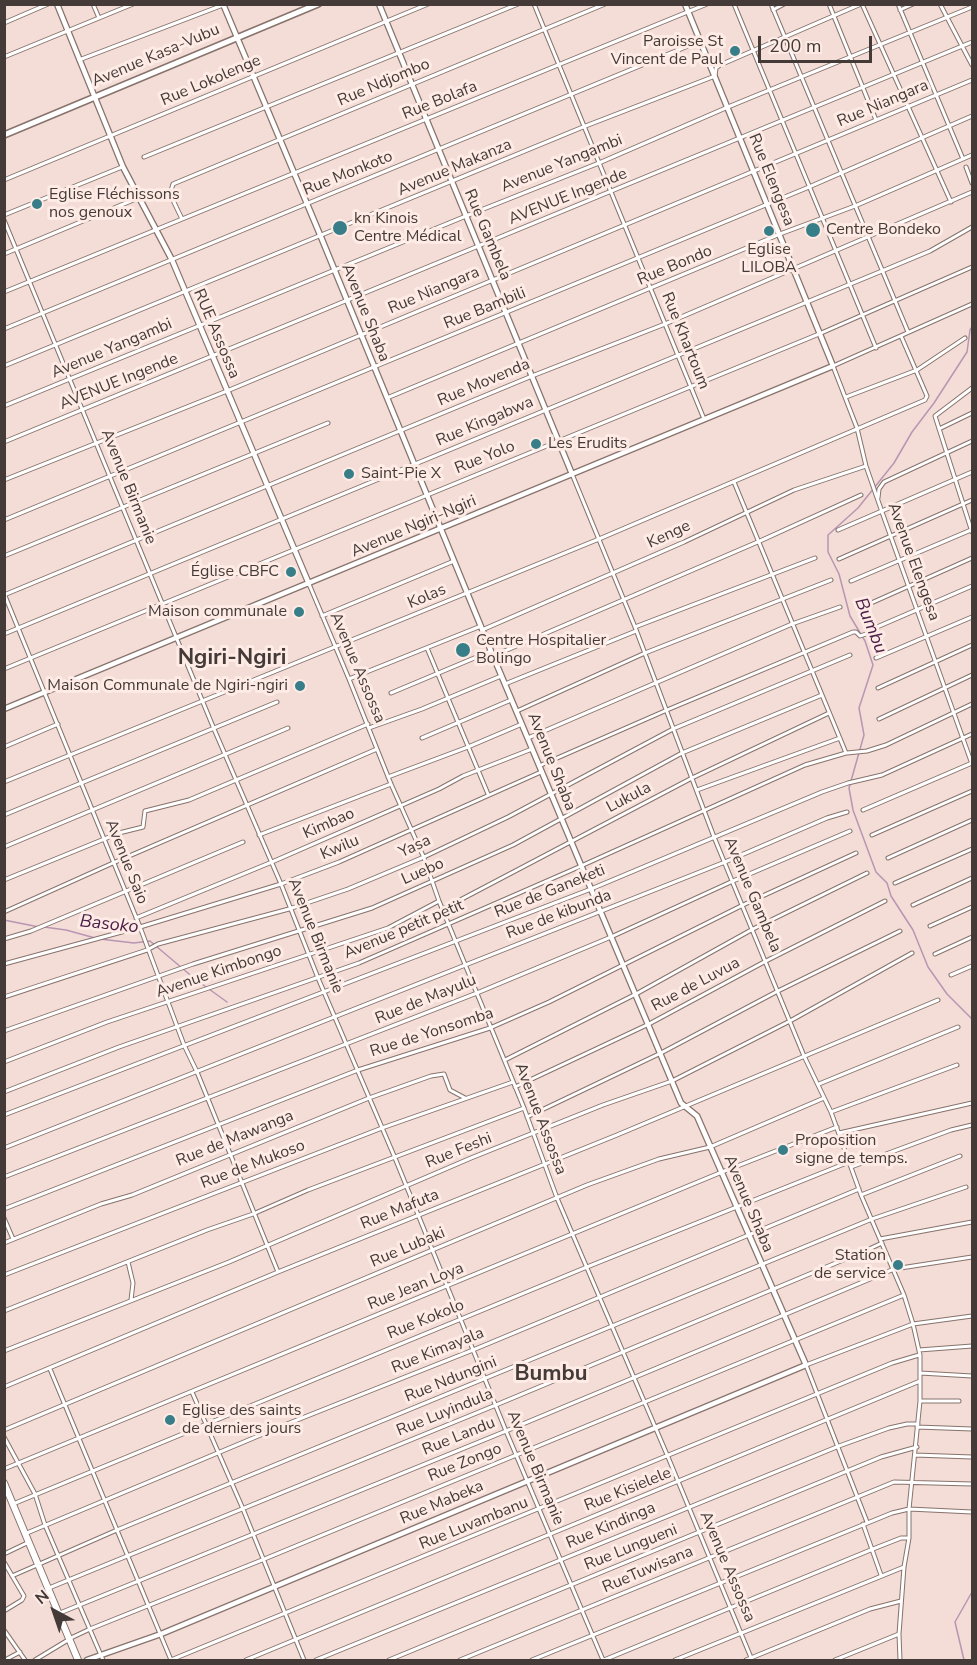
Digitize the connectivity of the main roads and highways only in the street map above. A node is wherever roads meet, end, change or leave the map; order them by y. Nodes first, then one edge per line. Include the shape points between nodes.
1 (318, 4) edge
2 (4, 135) edge
3 (4, 1483) edge
4 (78, 1660) edge

1 - 2 main road, Avenue Kasa-Vubu
3 - 4 highway

